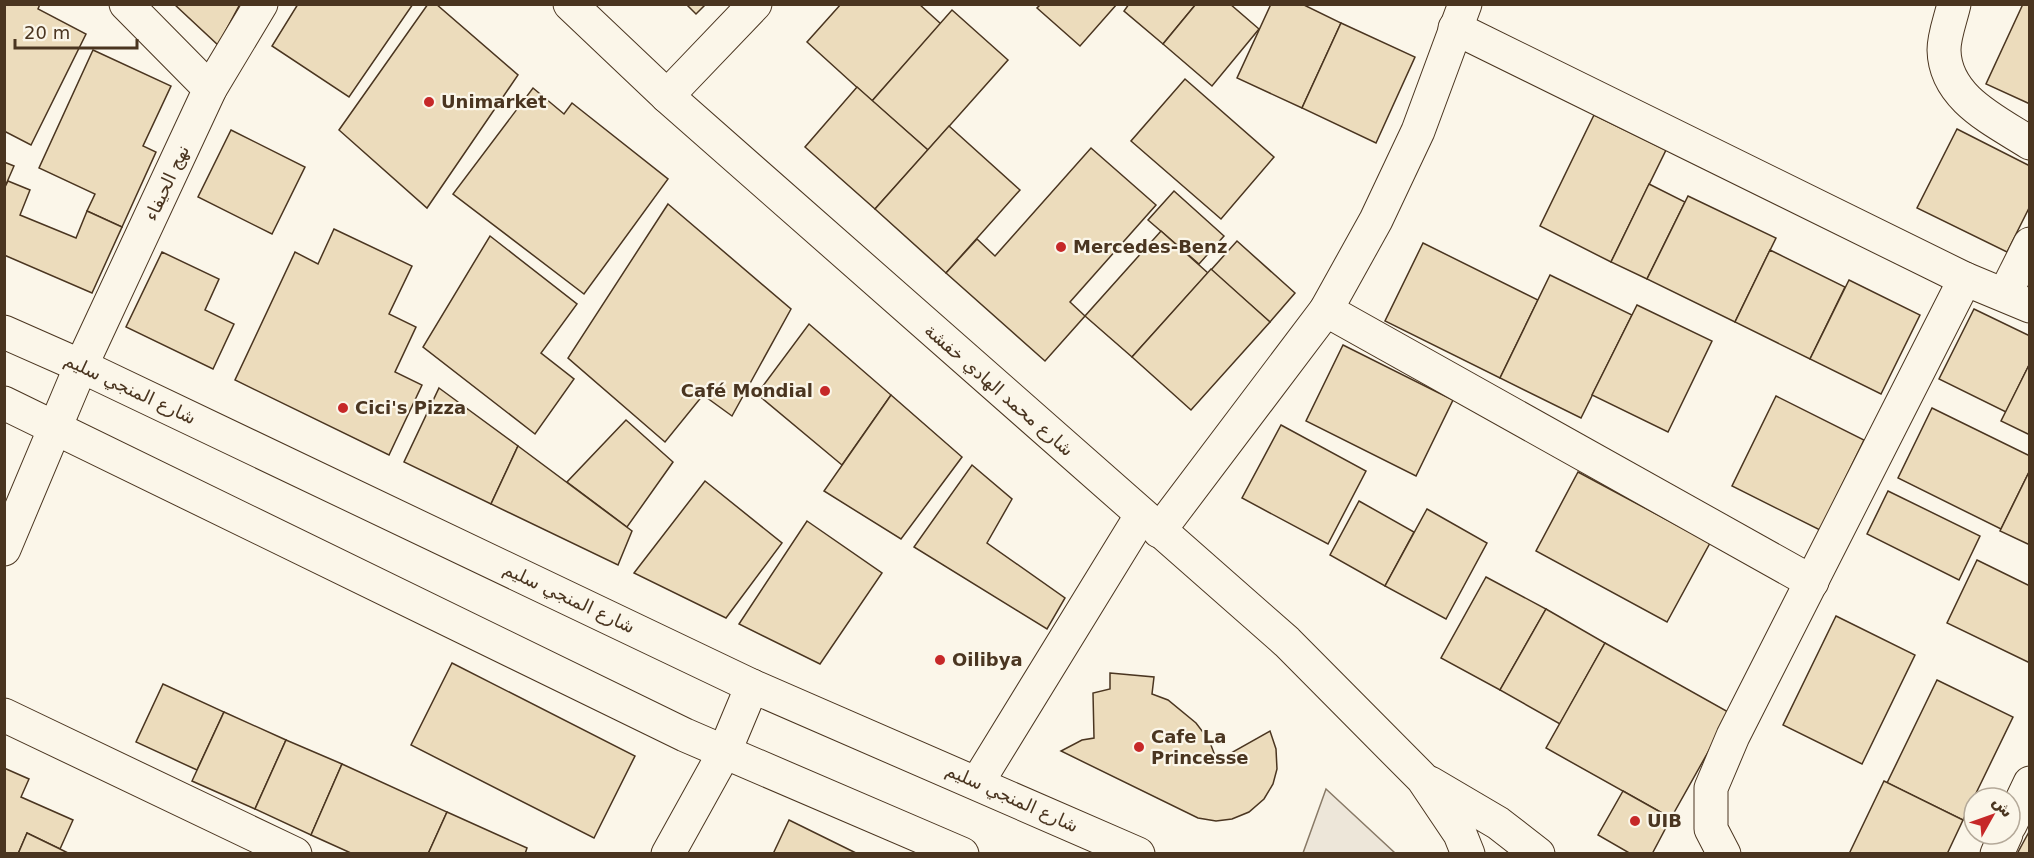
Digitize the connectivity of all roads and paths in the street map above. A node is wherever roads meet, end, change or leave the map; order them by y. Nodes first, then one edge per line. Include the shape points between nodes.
1 (126, 4) edge
2 (261, 4) edge
3 (570, 4) edge
4 (755, 4) edge
5 (1954, 4) edge
6 (1460, 16) edge
7 (210, 89) junction
8 (667, 96) junction
9 (2030, 144) edge
10 (2030, 244) edge
11 (1965, 279) junction
12 (2017, 300) edge
13 (1326, 310) junction
14 (4, 332) edge
15 (81, 366) junction
16 (4, 404) edge
17 (55, 426) junction
18 (1150, 524) junction
19 (4, 549) edge
20 (1812, 582) junction
21 (752, 686) junction
22 (4, 715) edge
23 (724, 753) junction
24 (1424, 779) junction
25 (976, 783) junction
26 (2030, 783) edge
27 (2022, 800) edge
28 (956, 852) edge
29 (295, 854) edge
30 (668, 854) edge
31 (1138, 854) edge
32 (1468, 854) edge
33 (1538, 854) edge
34 (1724, 854) edge

1 - 7 street
2 - 7 street, نهج الحيفاء
3 - 8 street, شارع محمد الهادي خفشة
4 - 8 street
5 - 9 street via 1944,48 1947,75 1971,105
6 - 11 street
6 - 13 street via 1418,131 1376,220
7 - 15 street, نهج الحيفاء
8 - 18 street, شارع محمد الهادي خفشة
10 - 12 street
11 - 12 street
11 - 20 street
13 - 18 street
13 - 20 street
14 - 15 street, شارع المنجي سليم
15 - 17 street, نهج الحيفاء
15 - 21 street, شارع المنجي سليم
16 - 17 street
17 - 19 street, نهج الحيفاء
17 - 23 street
18 - 24 street, شارع محمد الهادي خفشة via 1287,642
18 - 25 street
20 - 34 street via 1733,736 1711,788 1711,829
21 - 23 street
21 - 25 street, شارع المنجي سليم
22 - 29 street
23 - 28 street
23 - 30 street
24 - 32 street via 1460,834
24 - 33 street via 1498,823
25 - 31 street, شارع المنجي سليم
26 - 27 street

